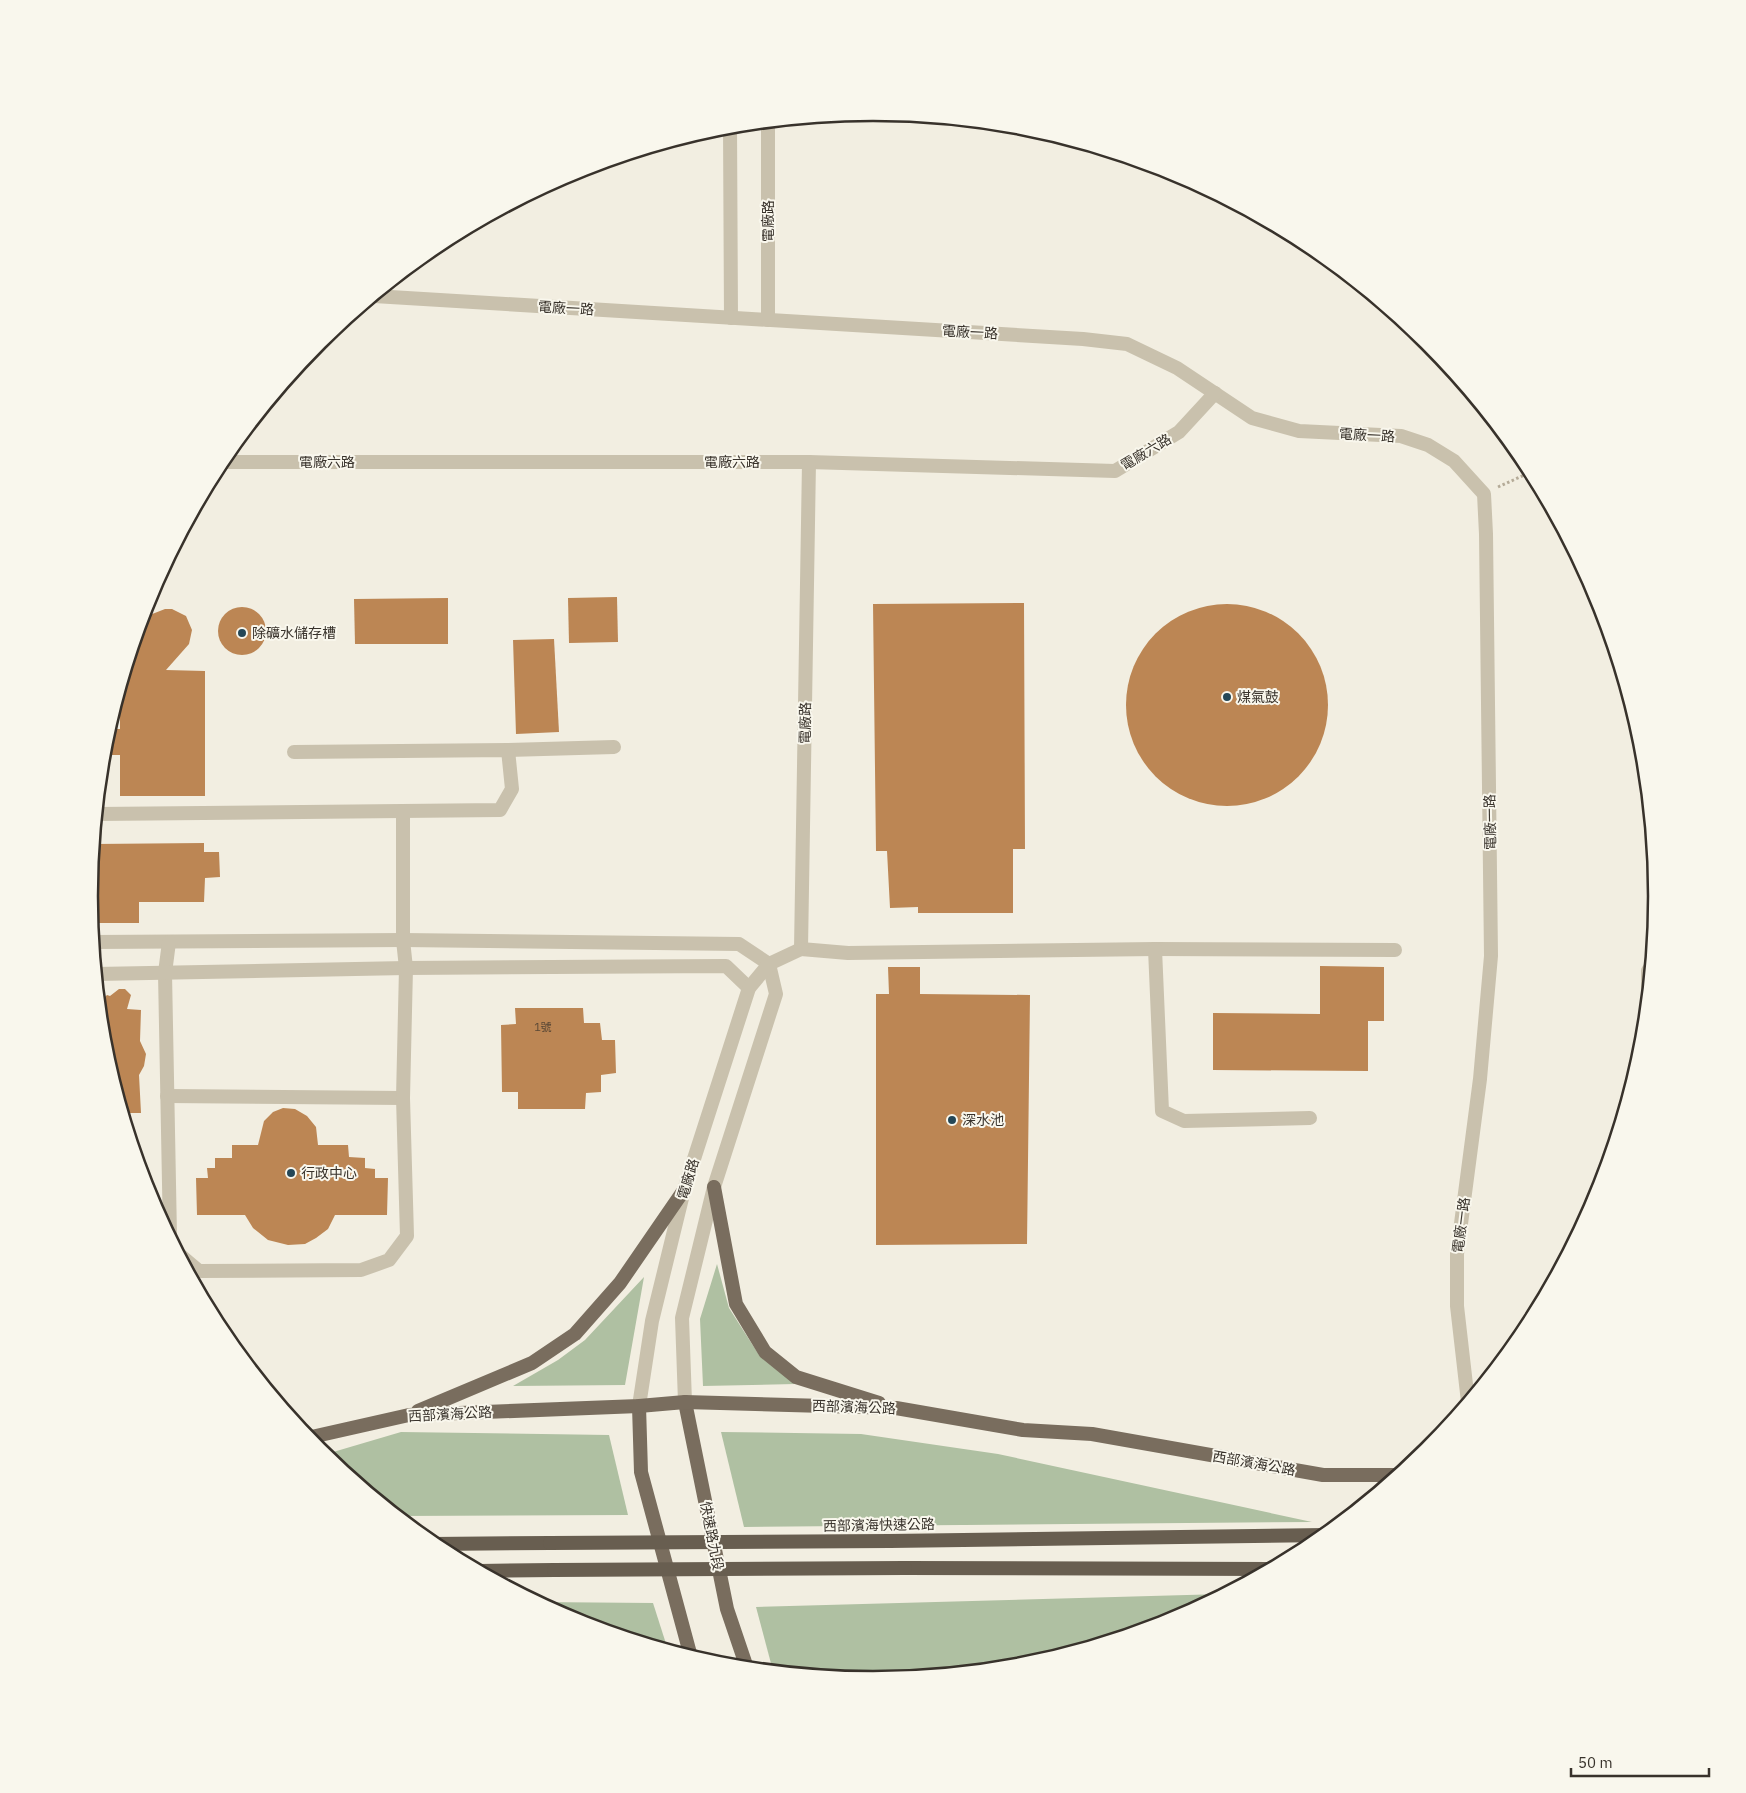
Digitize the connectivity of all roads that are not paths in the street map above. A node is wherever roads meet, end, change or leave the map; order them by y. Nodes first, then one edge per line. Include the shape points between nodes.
1 (768, 129) edge
2 (730, 135) edge
3 (382, 296) edge
4 (731, 318) junction
5 (768, 320) junction
6 (1215, 393) junction
7 (231, 462) edge
8 (809, 462) junction
9 (614, 747) dead end
10 (508, 750) junction
11 (294, 752) dead end
12 (402, 811) junction
13 (102, 814) edge
14 (403, 940) junction
15 (99, 942) edge
16 (169, 942) junction
17 (801, 949) junction
18 (1155, 949) junction
19 (1395, 950) dead end
20 (770, 964) junction
21 (406, 968) junction
22 (165, 973) junction
23 (102, 974) edge
24 (749, 988) junction
25 (167, 1096) junction
26 (403, 1098) junction
27 (1310, 1118) dead end
28 (714, 1187) junction
29 (684, 1190) junction
30 (170, 1222) edge
31 (191, 1264) edge
32 (1467, 1394) edge
33 (685, 1402) junction
34 (639, 1406) junction
35 (896, 1408) junction
36 (409, 1415) junction
37 (316, 1436) edge
38 (1389, 1475) edge
39 (1312, 1535) edge
40 (447, 1544) edge
41 (1259, 1569) edge
42 (490, 1571) edge
43 (689, 1650) edge
44 (744, 1661) edge

1 - 5 street, 電廠路
2 - 4 street
3 - 4 street, 電廠一路
4 - 5 street, 電廠一路
5 - 6 street, 電廠一路 via 1128,344 1177,368
6 - 8 street, 電廠六路 via 1180,432 1115,471
6 - 32 street, 電廠一路 via 1252,418 1299,431 1402,436 1428,445 1454,461 1484,494 1491,956 1480,1080 1457,1254 1457,1306
7 - 8 street, 電廠六路
8 - 17 street, 電廠路
9 - 10 street
10 - 11 street
10 - 12 street via 512,789 500,810
12 - 13 street
12 - 14 street
14 - 16 street
14 - 20 street via 739,944
14 - 21 street
15 - 16 street
16 - 22 street
17 - 18 street via 848,953
17 - 20 street, 電廠路
18 - 19 street
18 - 27 street via 1162,1111 1184,1121
20 - 24 street, 電廠路
20 - 28 street, 電廠路 via 776,994
21 - 22 street
21 - 24 street via 726,966
21 - 26 street
22 - 23 street
22 - 25 street
24 - 29 street, 電廠路
25 - 26 street
25 - 30 street
26 - 31 street via 407,1236 389,1260 361,1270 199,1272
28 - 33 street, 電廠路 via 682,1318
28 - 35 main road via 736,1304 765,1352 796,1377
29 - 34 street, 電廠路 via 652,1321
29 - 36 main road via 620,1283 575,1334 532,1364
33 - 34 main road, 西部濱海公路
33 - 35 main road, 西部濱海公路
33 - 44 main road, 快速路九段 via 727,1609
34 - 36 main road, 西部濱海公路
34 - 43 main road via 641,1472
35 - 38 main road, 西部濱海公路 via 1024,1430 1092,1434 1322,1475
36 - 37 main road, 西部濱海公路
39 - 40 highway, 西部濱海快速公路, bridge via 890,1542
41 - 42 highway, bridge

